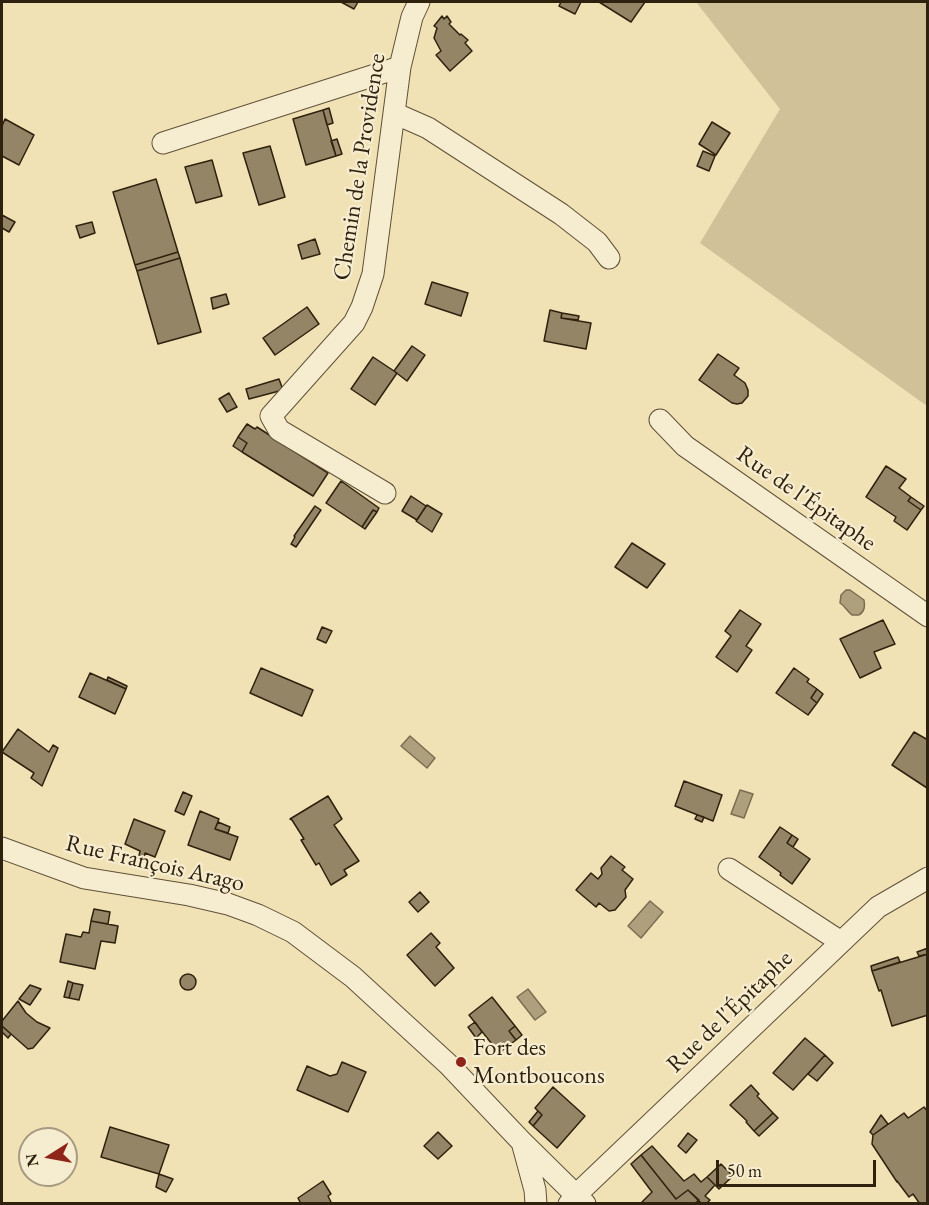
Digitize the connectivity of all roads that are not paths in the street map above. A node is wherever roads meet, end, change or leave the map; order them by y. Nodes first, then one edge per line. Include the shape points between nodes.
1 (419, 2) edge
2 (400, 67) junction
3 (394, 113) junction
4 (163, 143) dead end
5 (609, 258) dead end
6 (660, 420) dead end
7 (385, 494) dead end
8 (927, 616) edge
9 (2, 848) edge
10 (729, 869) dead end
11 (927, 878) edge
12 (841, 942) junction
13 (521, 1142) junction
14 (577, 1200) edge
15 (536, 1203) edge

1 - 2 street, Chemin de la Providence
2 - 3 street, Chemin de la Providence
2 - 4 street
3 - 5 street via 428,128 561,214 597,242
3 - 7 street, Chemin de la Providence via 373,274 362,307 354,323 271,416 279,430
6 - 8 street, Rue de l'Épitaphe via 685,446
9 - 13 street, Rue François Arago via 84,878 228,904 293,932 353,977 432,1049
10 - 12 street
11 - 12 street, Rue de l'Épitaphe via 878,907
12 - 14 street, Rue de l'Épitaphe
13 - 14 street, Rue François Arago
13 - 15 street

